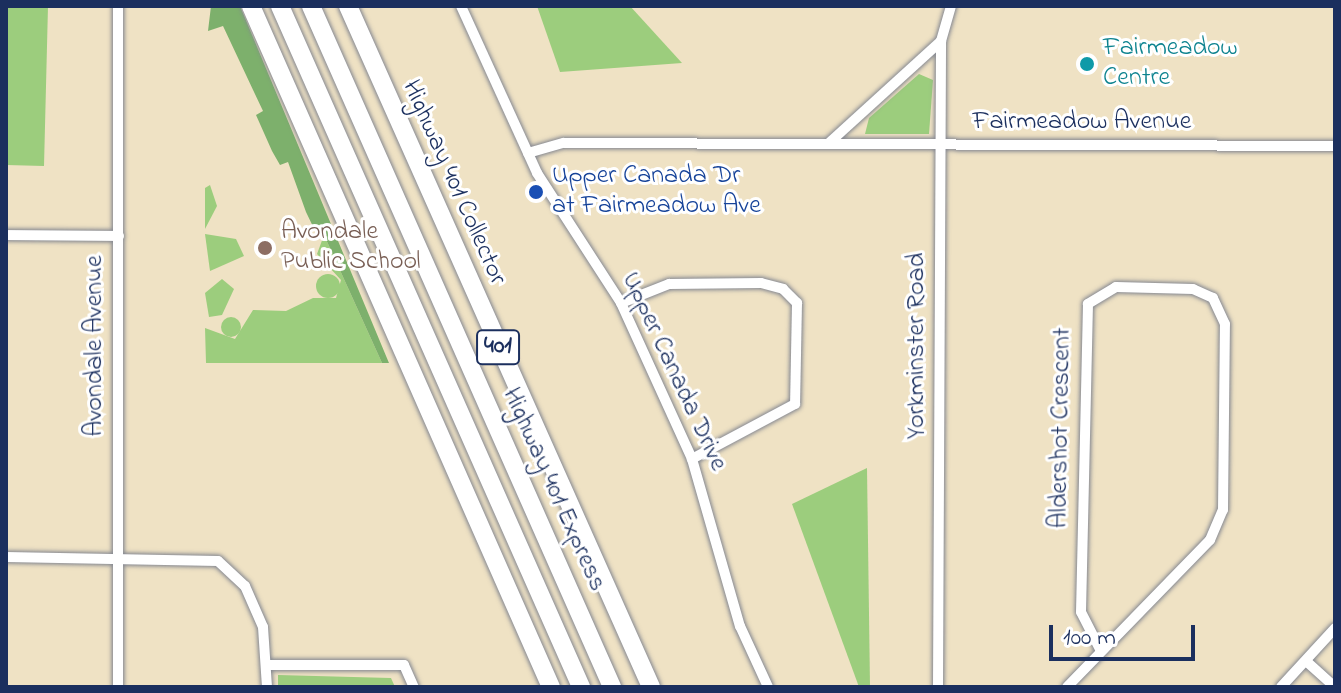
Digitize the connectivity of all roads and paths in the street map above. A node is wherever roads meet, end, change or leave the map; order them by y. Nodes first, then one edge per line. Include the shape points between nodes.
1 (118, 6) edge
2 (251, 6) edge
3 (280, 6) edge
4 (311, 6) edge
5 (348, 6) edge
6 (461, 6) edge
7 (951, 6) edge
8 (941, 41) junction
9 (828, 143) junction
10 (939, 144) junction
11 (1335, 146) edge
12 (528, 153) junction
13 (6, 235) edge
14 (119, 236) junction
15 (621, 303) junction
16 (692, 459) junction
17 (455, 474) junction
18 (6, 557) edge
19 (117, 557) junction
20 (1335, 628) edge
21 (1101, 651) junction
22 (1306, 661) junction
23 (266, 665) junction
24 (118, 687) edge
25 (267, 687) edge
26 (414, 687) edge
27 (541, 687) edge
28 (551, 687) edge
29 (581, 687) edge
30 (612, 687) edge
31 (651, 687) edge
32 (768, 687) edge
33 (938, 687) edge
34 (1067, 687) edge
35 (1281, 687) edge
36 (1335, 687) edge

1 - 14 street, Avondale Avenue
2 - 17 highway
3 - 29 highway, Highway 401 Express / 401
4 - 30 highway, Highway 401 Express / 401
5 - 31 highway, Highway 401 Collector / 401
6 - 12 street, Upper Canada Drive
7 - 8 street, Yorkminster Road
8 - 9 street
8 - 10 street, Yorkminster Road
9 - 10 street, Fairmeadow Avenue
9 - 12 street, Fairmeadow Avenue via 564,143
10 - 11 street, Fairmeadow Avenue
10 - 33 street, Yorkminster Road
12 - 15 street, Upper Canada Drive
13 - 14 street
14 - 19 street, Avondale Avenue
15 - 16 street, Upper Canada Drive
15 - 16 street via 669,284 761,283 783,289 797,303 795,404
16 - 32 street, Upper Canada Drive via 735,613
17 - 27 highway via 470,527
17 - 28 highway
18 - 19 street
19 - 23 street via 191,557 228,567 263,627
19 - 24 street, Avondale Avenue
20 - 22 street
21 - 21 street, Aldershot Crescent via 1210,540 1223,510 1225,324 1213,298 1193,289 1116,287 1088,304 1081,612
21 - 34 street, Aldershot Crescent
22 - 35 street
22 - 36 street
23 - 25 street
23 - 26 street via 404,665

